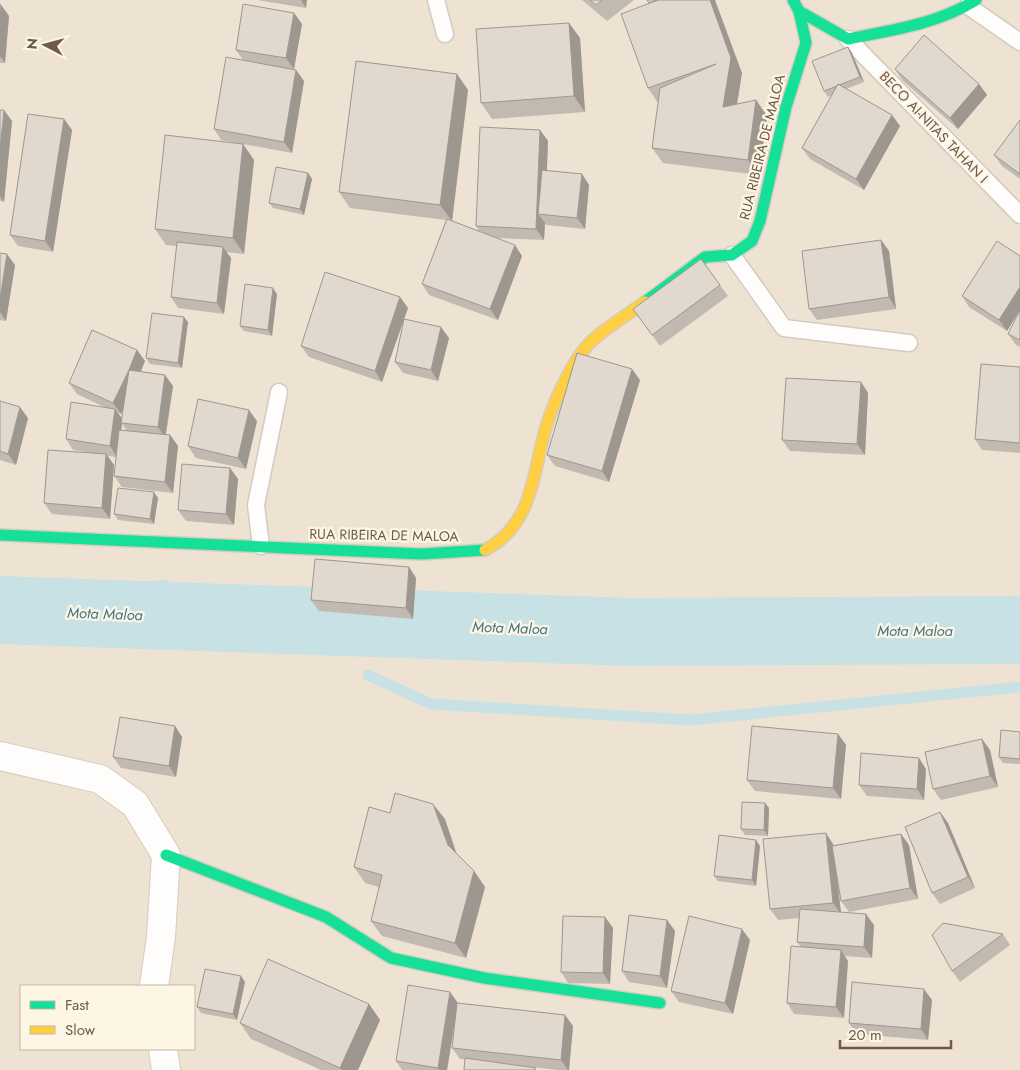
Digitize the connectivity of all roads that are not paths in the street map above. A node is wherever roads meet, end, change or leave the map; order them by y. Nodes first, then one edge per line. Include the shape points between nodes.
1 (436, 0) edge
2 (972, 3) edge
3 (796, 5) edge
4 (445, 34) dead end
5 (848, 39) junction
6 (1020, 42) edge
7 (1020, 216) edge
8 (732, 255) junction
9 (909, 343) dead end
10 (280, 392) dead end
11 (0, 534) edge
12 (261, 546) junction
13 (0, 756) edge
14 (166, 855) junction
15 (154, 985) edge
16 (660, 1003) dead end
17 (163, 1050) edge
18 (166, 1070) edge

1 - 4 lane
2 - 5 street via 924,24
2 - 6 lane
3 - 5 street
3 - 8 street, RUA RIBEIRA DE MALOA via 806,43 786,107 760,221 752,241
5 - 7 lane, BECO AI-NITAS TAHAN I
8 - 9 lane via 784,328
8 - 12 street, RUA RIBEIRA DE MALOA via 705,257 587,345 548,420 526,508 507,535 486,550 422,554
10 - 12 lane via 256,505
11 - 12 street, RUA RIBEIRA DE MALOA
13 - 14 street via 100,779 135,804
14 - 15 street
14 - 16 street via 326,917 392,958 484,978
17 - 18 street

